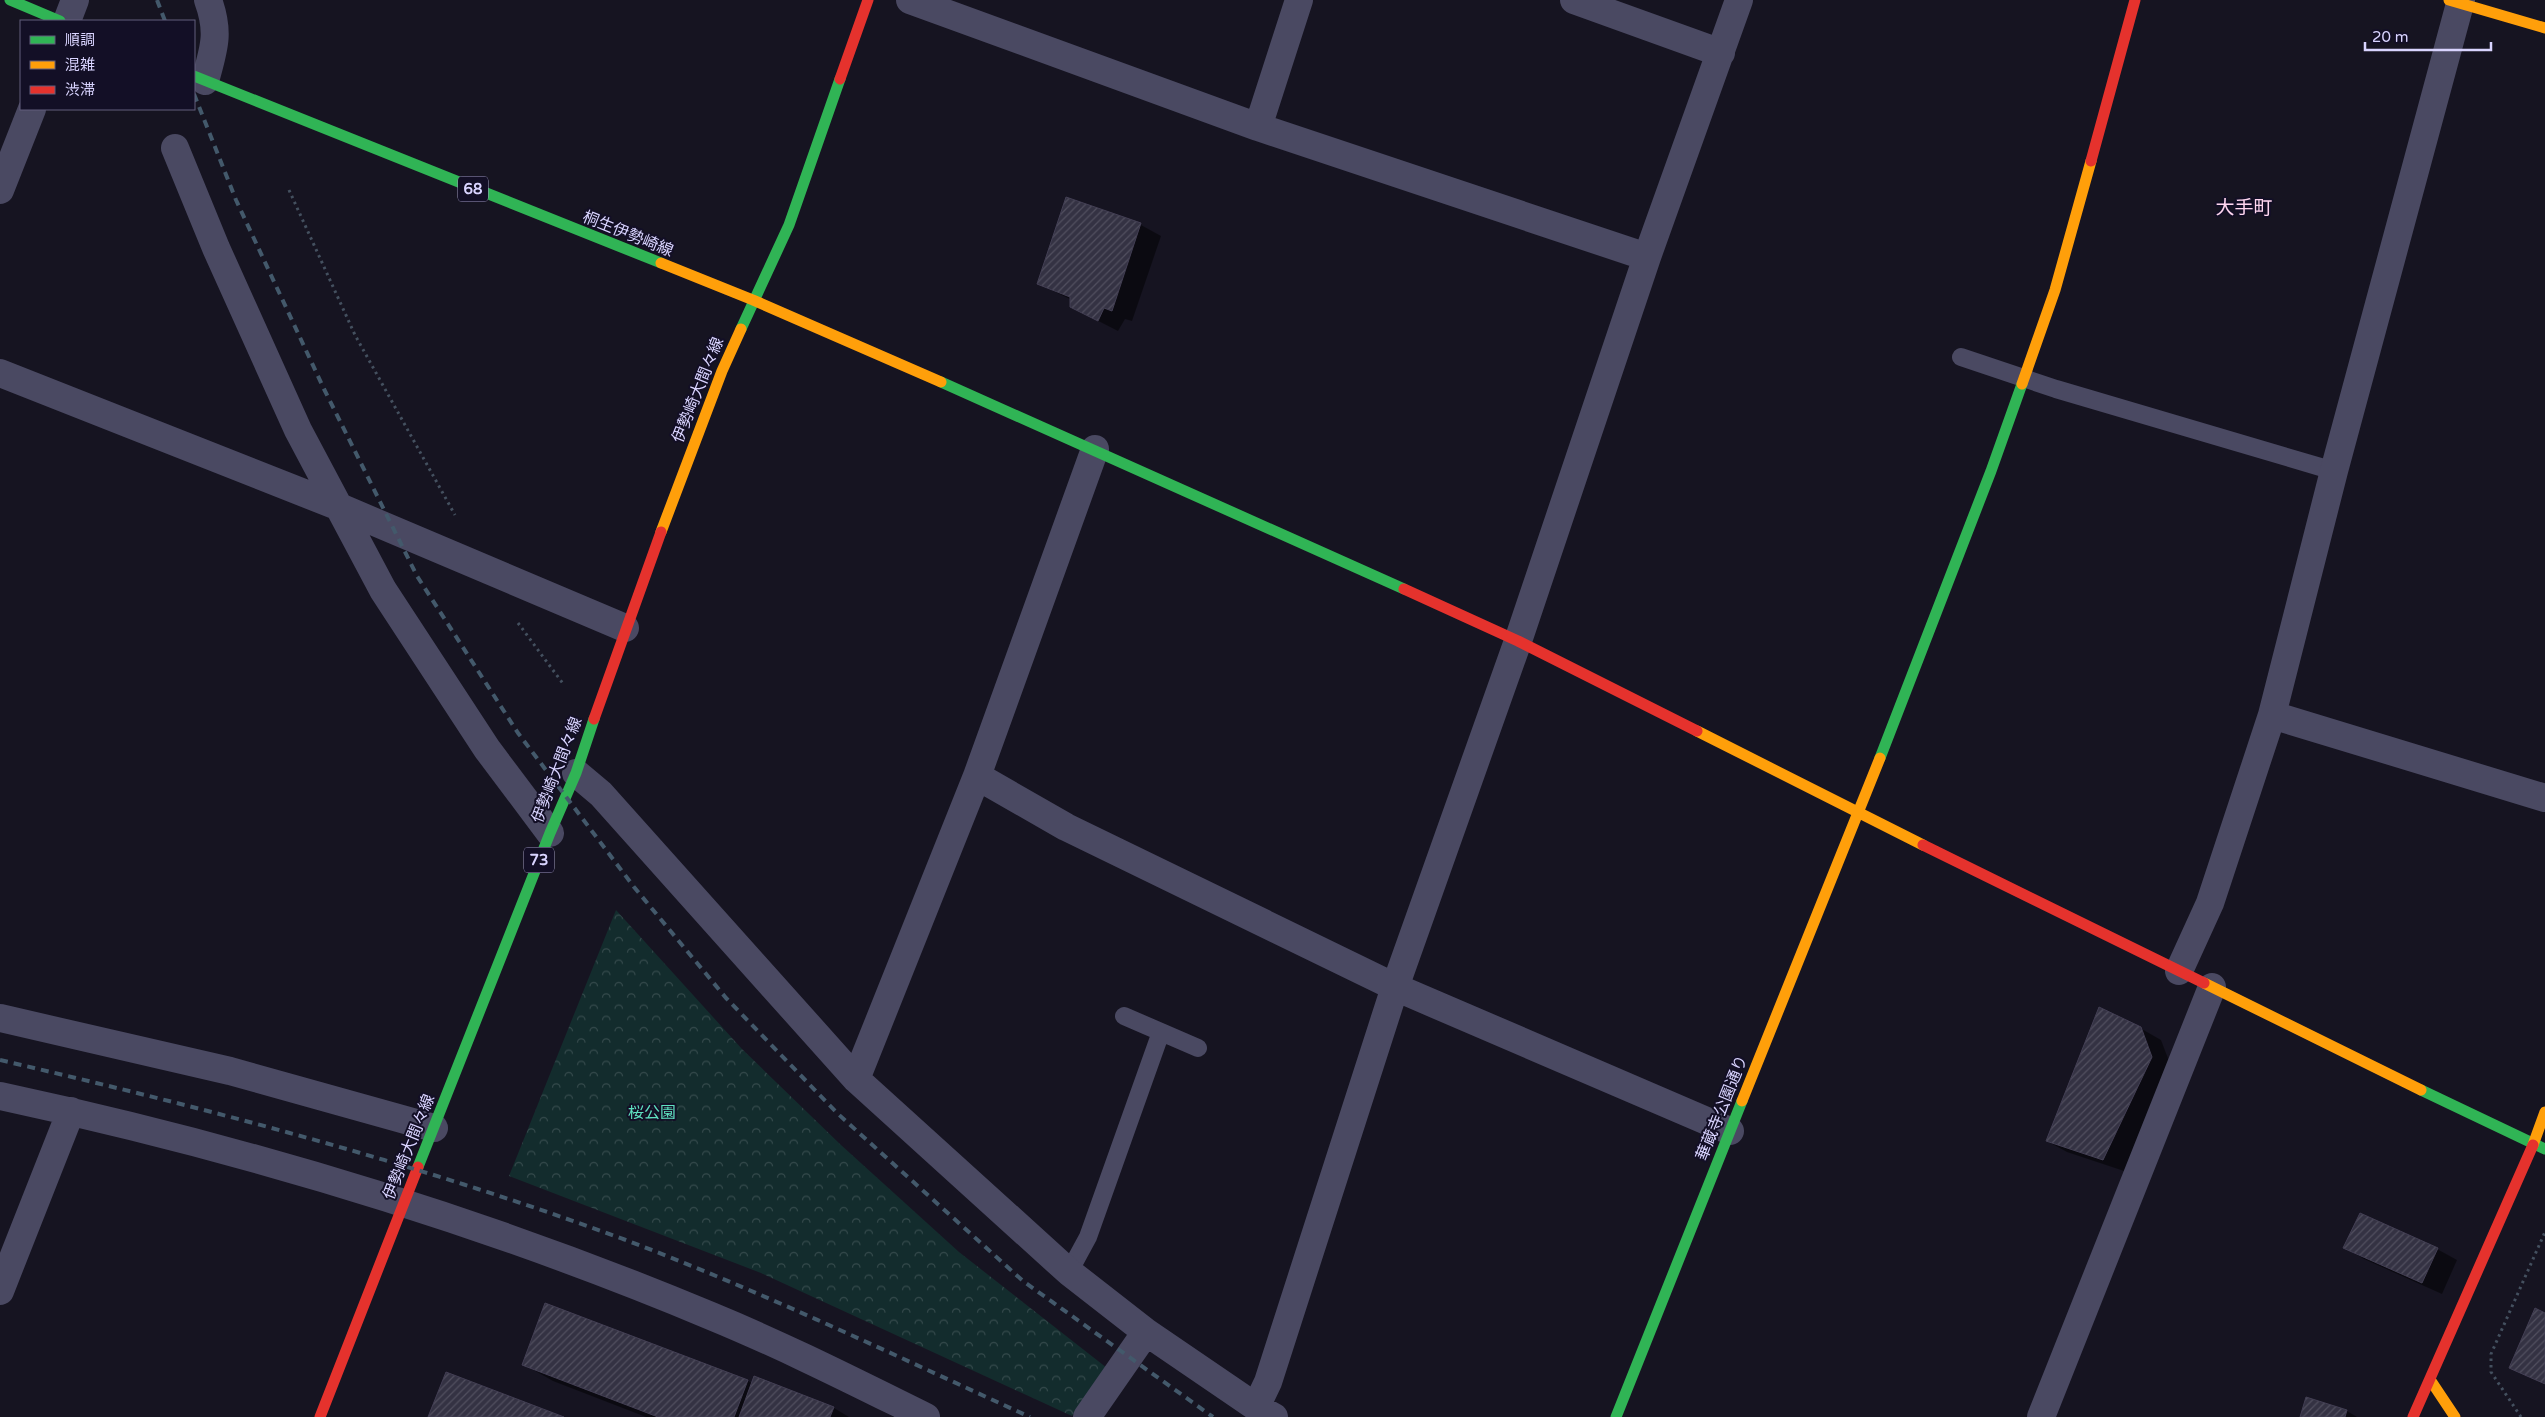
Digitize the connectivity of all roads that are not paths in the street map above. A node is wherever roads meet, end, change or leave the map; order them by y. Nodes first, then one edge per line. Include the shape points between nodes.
1 (10, 0) edge
2 (75, 0) edge
3 (208, 0) edge
4 (868, 0) edge
5 (910, 0) edge
6 (1299, 0) edge
7 (1574, 0) edge
8 (1739, 0) edge
9 (2135, 0) edge
10 (2457, 1) edge
11 (58, 20) edge
12 (67, 20) edge
13 (2545, 28) edge
14 (1721, 53) junction
15 (199, 78) edge
16 (32, 110) edge
17 (1258, 127) junction
18 (175, 148) dead end
19 (0, 190) edge
20 (1647, 257) junction
21 (753, 300) junction
22 (1961, 357) dead end
23 (0, 373) edge
24 (2025, 379) junction
25 (1096, 449) junction
26 (2334, 471) junction
27 (337, 506) junction
28 (625, 628) junction
29 (1518, 641) junction
30 (2272, 715) junction
31 (576, 773) junction
32 (978, 776) junction
33 (2545, 798) edge
34 (1858, 811) junction
35 (550, 833) junction
36 (2179, 971) junction
37 (1395, 986) junction
38 (2212, 988) junction
39 (1124, 1016) dead end
40 (0, 1018) edge
41 (1162, 1032) junction
42 (1198, 1048) dead end
43 (856, 1079) junction
44 (0, 1096) edge
45 (71, 1111) junction
46 (2545, 1112) edge
47 (434, 1128) junction
48 (1730, 1131) junction
49 (2533, 1146) junction
50 (2545, 1149) edge
51 (403, 1203) junction
52 (1069, 1272) junction
53 (0, 1291) edge
54 (1146, 1332) junction
55 (2431, 1381) junction
56 (1265, 1412) edge
57 (320, 1417) edge
58 (926, 1417) edge
59 (1087, 1417) edge
60 (1616, 1417) edge
61 (2040, 1417) edge
62 (2413, 1417) edge
63 (2455, 1417) edge

1 - 11 street
2 - 12 street
3 - 15 street via 216,20 216,38
4 - 21 street via 790,225
5 - 17 street
6 - 17 street
7 - 14 street
8 - 14 street
9 - 24 street, 華蔵寺公園通り via 2071,237
10 - 13 street
10 - 26 street
14 - 20 street
15 - 21 street, 桐生伊勢崎線 / 68
16 - 19 street
17 - 20 street
18 - 27 street via 298,430
20 - 29 street
21 - 25 street, 桐生伊勢崎線
21 - 28 street, 伊勢崎大間々線 / 73 via 722,371
22 - 24 lane
23 - 27 street
24 - 26 lane
24 - 34 street, 華蔵寺公園通り
25 - 29 street, 桐生伊勢崎線
25 - 32 street
26 - 30 street
27 - 28 street
27 - 35 street via 383,590 414,638 487,749
28 - 31 street, 伊勢崎大間々線 / 73
29 - 34 street, 桐生伊勢崎線
29 - 37 street
30 - 33 street
30 - 36 street via 2210,903
31 - 35 street, 伊勢崎大間々線 / 73
31 - 43 street via 601,794
32 - 37 street via 1066,827
32 - 43 street
34 - 36 street, 桐生伊勢崎線
34 - 48 street, 華蔵寺公園通り
35 - 47 street, 伊勢崎大間々線 / 73
36 - 38 street, 桐生伊勢崎線
37 - 48 street
37 - 56 street via 1271,1373
38 - 49 street, 桐生伊勢崎線
38 - 61 street
39 - 41 lane
40 - 47 street via 230,1071
41 - 42 lane
41 - 52 lane via 1088,1238
43 - 52 street
44 - 45 street
45 - 51 street via 223,1150
45 - 53 street
46 - 49 street
47 - 51 street, 伊勢崎大間々線 / 73
48 - 60 street, 華蔵寺公園通り
49 - 50 street, 桐生伊勢崎線
49 - 55 street
51 - 57 street, 伊勢崎大間々線 / 73
51 - 58 street via 571,1261 712,1316
52 - 54 street
54 - 56 street
54 - 59 street
55 - 62 street
55 - 63 street

